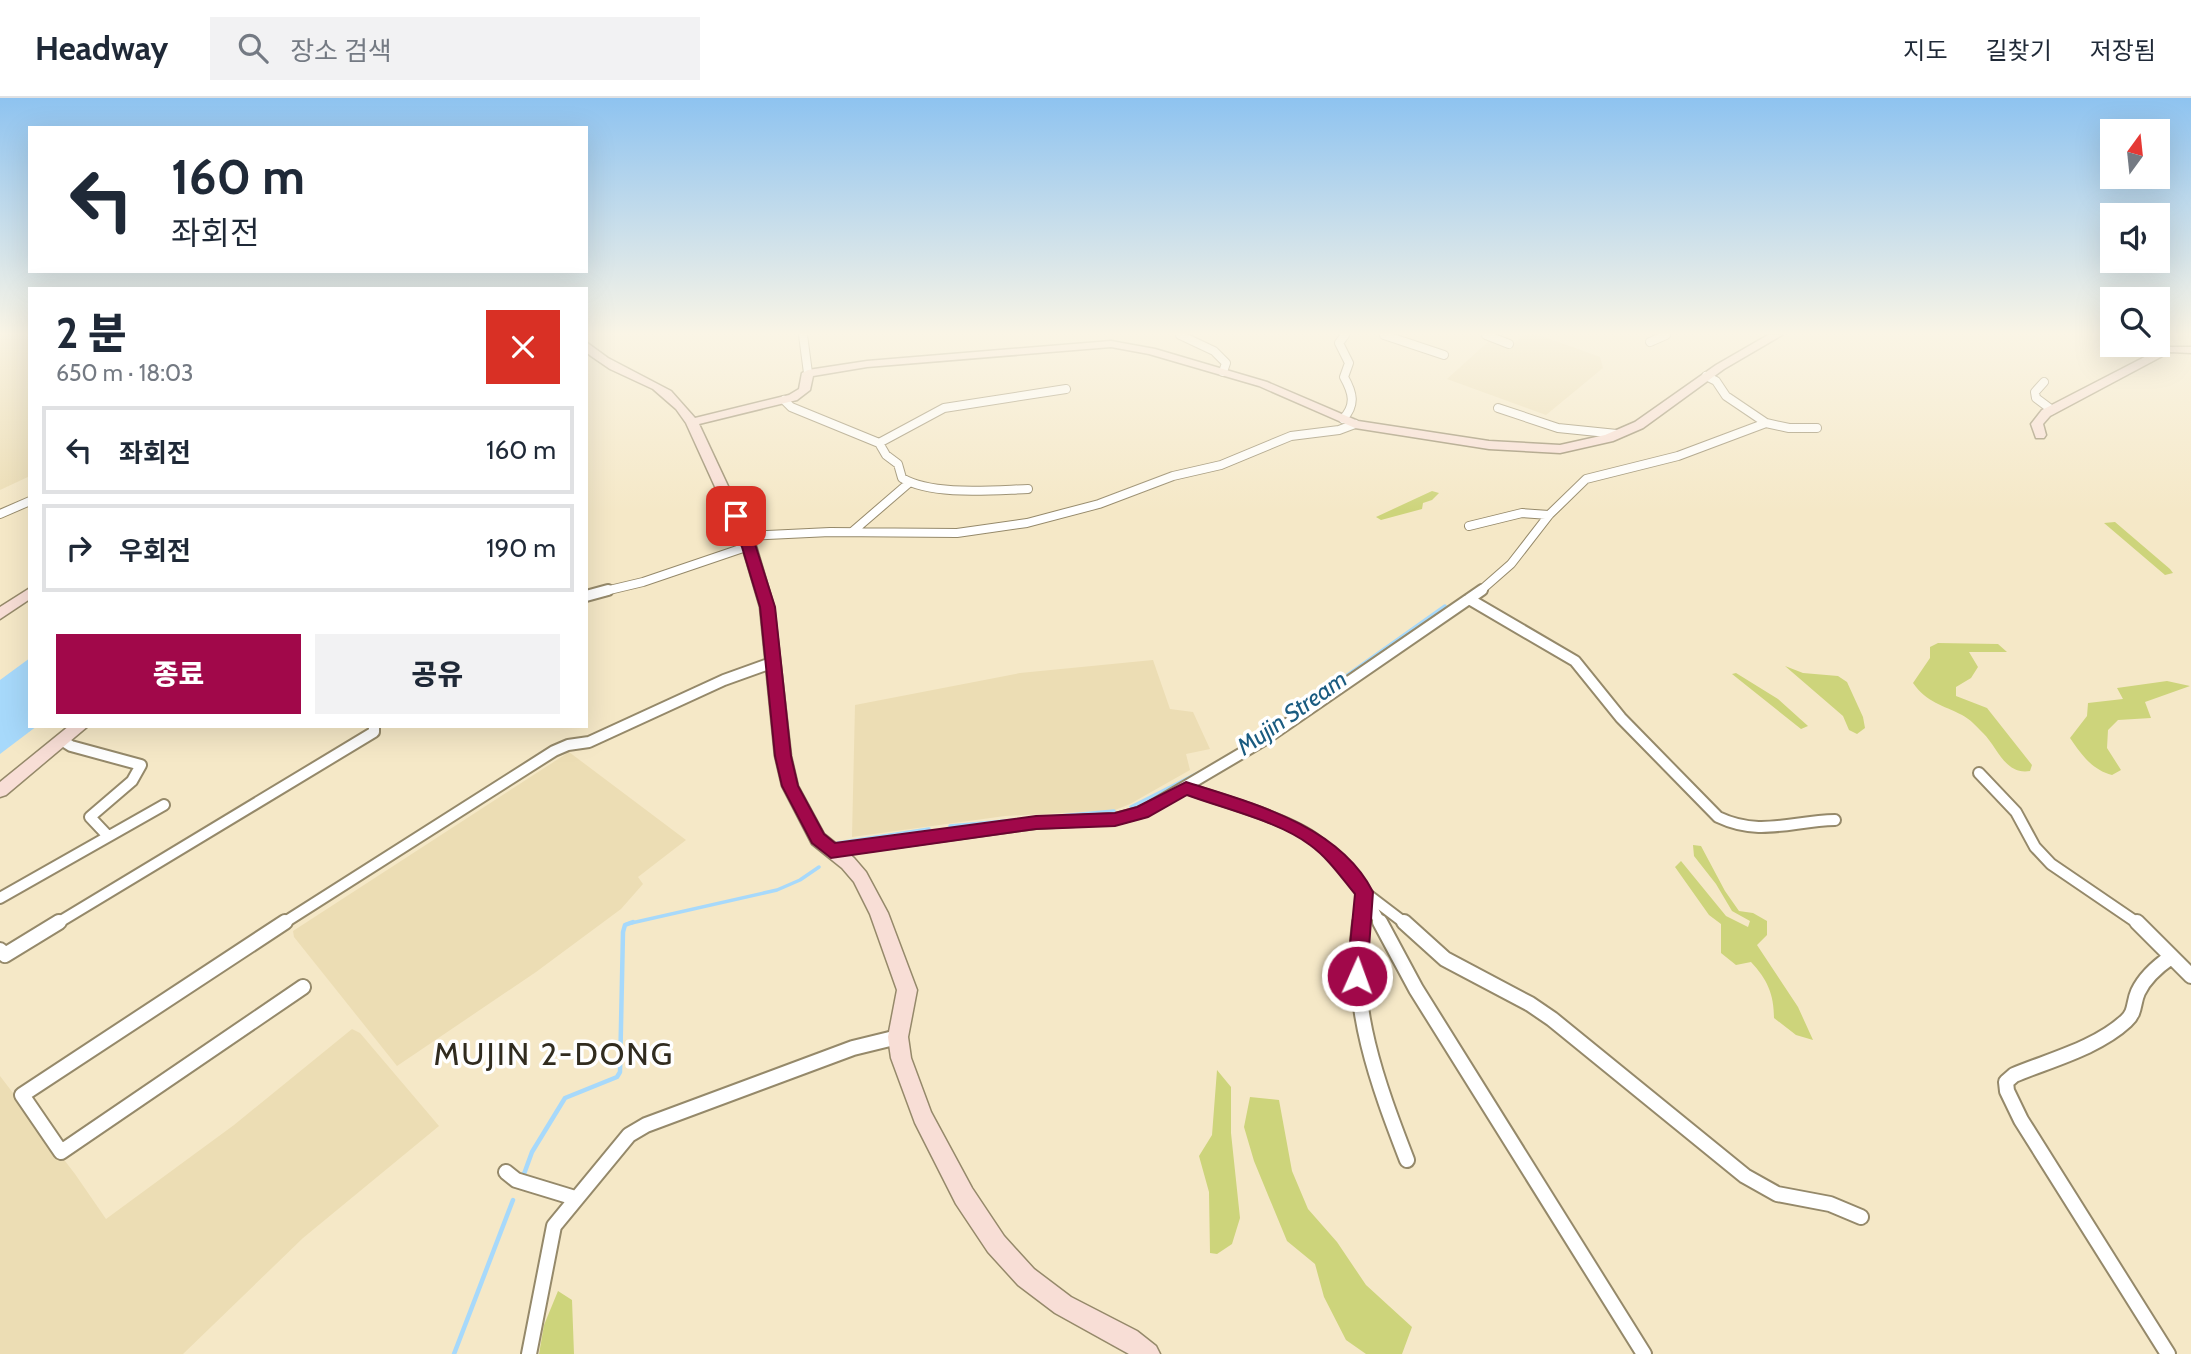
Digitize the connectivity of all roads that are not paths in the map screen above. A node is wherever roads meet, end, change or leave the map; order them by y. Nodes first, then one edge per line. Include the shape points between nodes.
1 (668, 394) edge
2 (800, 394) edge
3 (1032, 394) edge
4 (1285, 394) edge
5 (1352, 394) edge
6 (1683, 394) edge
7 (1724, 394) edge
8 (2035, 394) edge
9 (2083, 394) edge
10 (784, 400) junction
11 (1499, 408) dead end
12 (2052, 410) junction
13 (692, 422) junction
14 (1349, 422) junction
15 (1766, 423) junction
16 (1817, 428) dead end
17 (1617, 434) junction
18 (2040, 435) dead end
19 (879, 443) junction
20 (910, 482) junction
21 (1028, 489) dead end
22 (28, 502) edge
23 (0, 514) edge
24 (1549, 515) junction
25 (1469, 526) dead end
26 (852, 532) junction
27 (747, 541) junction
28 (28, 593) edge
29 (588, 596) edge
30 (1469, 599) junction
31 (0, 614) edge
32 (774, 662) junction
33 (78, 728) edge
34 (374, 728) edge
35 (63, 741) junction
36 (1979, 773) dead end
37 (1186, 788) junction
38 (0, 791) edge
39 (163, 805) dead end
40 (1835, 820) dead end
41 (107, 835) junction
42 (831, 851) junction
43 (1364, 892) junction
44 (0, 898) edge
45 (0, 950) edge
46 (2171, 957) junction
47 (2191, 976) edge
48 (303, 987) dead end
49 (898, 1037) junction
50 (1407, 1160) dead end
51 (506, 1172) dead end
52 (575, 1198) junction
53 (1861, 1217) dead end
54 (529, 1354) edge
55 (1148, 1354) edge
56 (1644, 1354) edge
57 (2168, 1354) edge

1 - 13 street
2 - 10 street
3 - 19 street via 944,408
4 - 14 street
5 - 14 street
6 - 17 street via 1639,425
7 - 15 street
8 - 12 street
9 - 12 street
10 - 13 street
10 - 19 street
11 - 17 street via 1558,428
12 - 18 street via 2039,419
13 - 27 street
14 - 17 street via 1489,445 1560,449
14 - 26 street via 1339,430 1291,436 1221,465 1172,475 1099,504 1027,523 957,533
15 - 16 street
15 - 24 street via 1678,456 1586,479
19 - 20 street via 898,464 903,479
20 - 21 street via 968,490
20 - 26 street
22 - 23 street
24 - 25 street via 1522,513
24 - 30 street via 1511,564
26 - 27 street
27 - 29 street via 643,582
27 - 32 street via 767,607
28 - 31 street
30 - 37 street
30 - 40 street via 1575,661 1621,718 1718,817 1768,829
32 - 42 street via 790,786 818,839
32 - 48 street via 589,742 554,751 22,1095 61,1152
33 - 35 street
34 - 45 street via 5,955
35 - 38 street
35 - 41 street via 141,765 129,784 90,817
36 - 46 street via 2016,812 2035,847 2051,864 2127,915
37 - 42 street via 1142,813 1115,820 1036,823
37 - 43 street via 1304,833 1334,856
39 - 41 street
41 - 44 street
42 - 49 street via 860,877 907,990
43 - 50 street via 1357,951 1360,1008 1375,1077
43 - 53 street via 1445,959 1552,1019 1745,1176 1777,1194 1830,1204
43 - 56 street via 1416,989
46 - 47 street
46 - 57 street via 2148,977 2137,994 2134,1012 2124,1022 2006,1082 2021,1120
49 - 52 street via 853,1048 646,1125 629,1135
49 - 55 street via 922,1116 964,1196 996,1244 1026,1278 1063,1305 1129,1339
51 - 52 street via 516,1180
52 - 54 street via 550,1236

